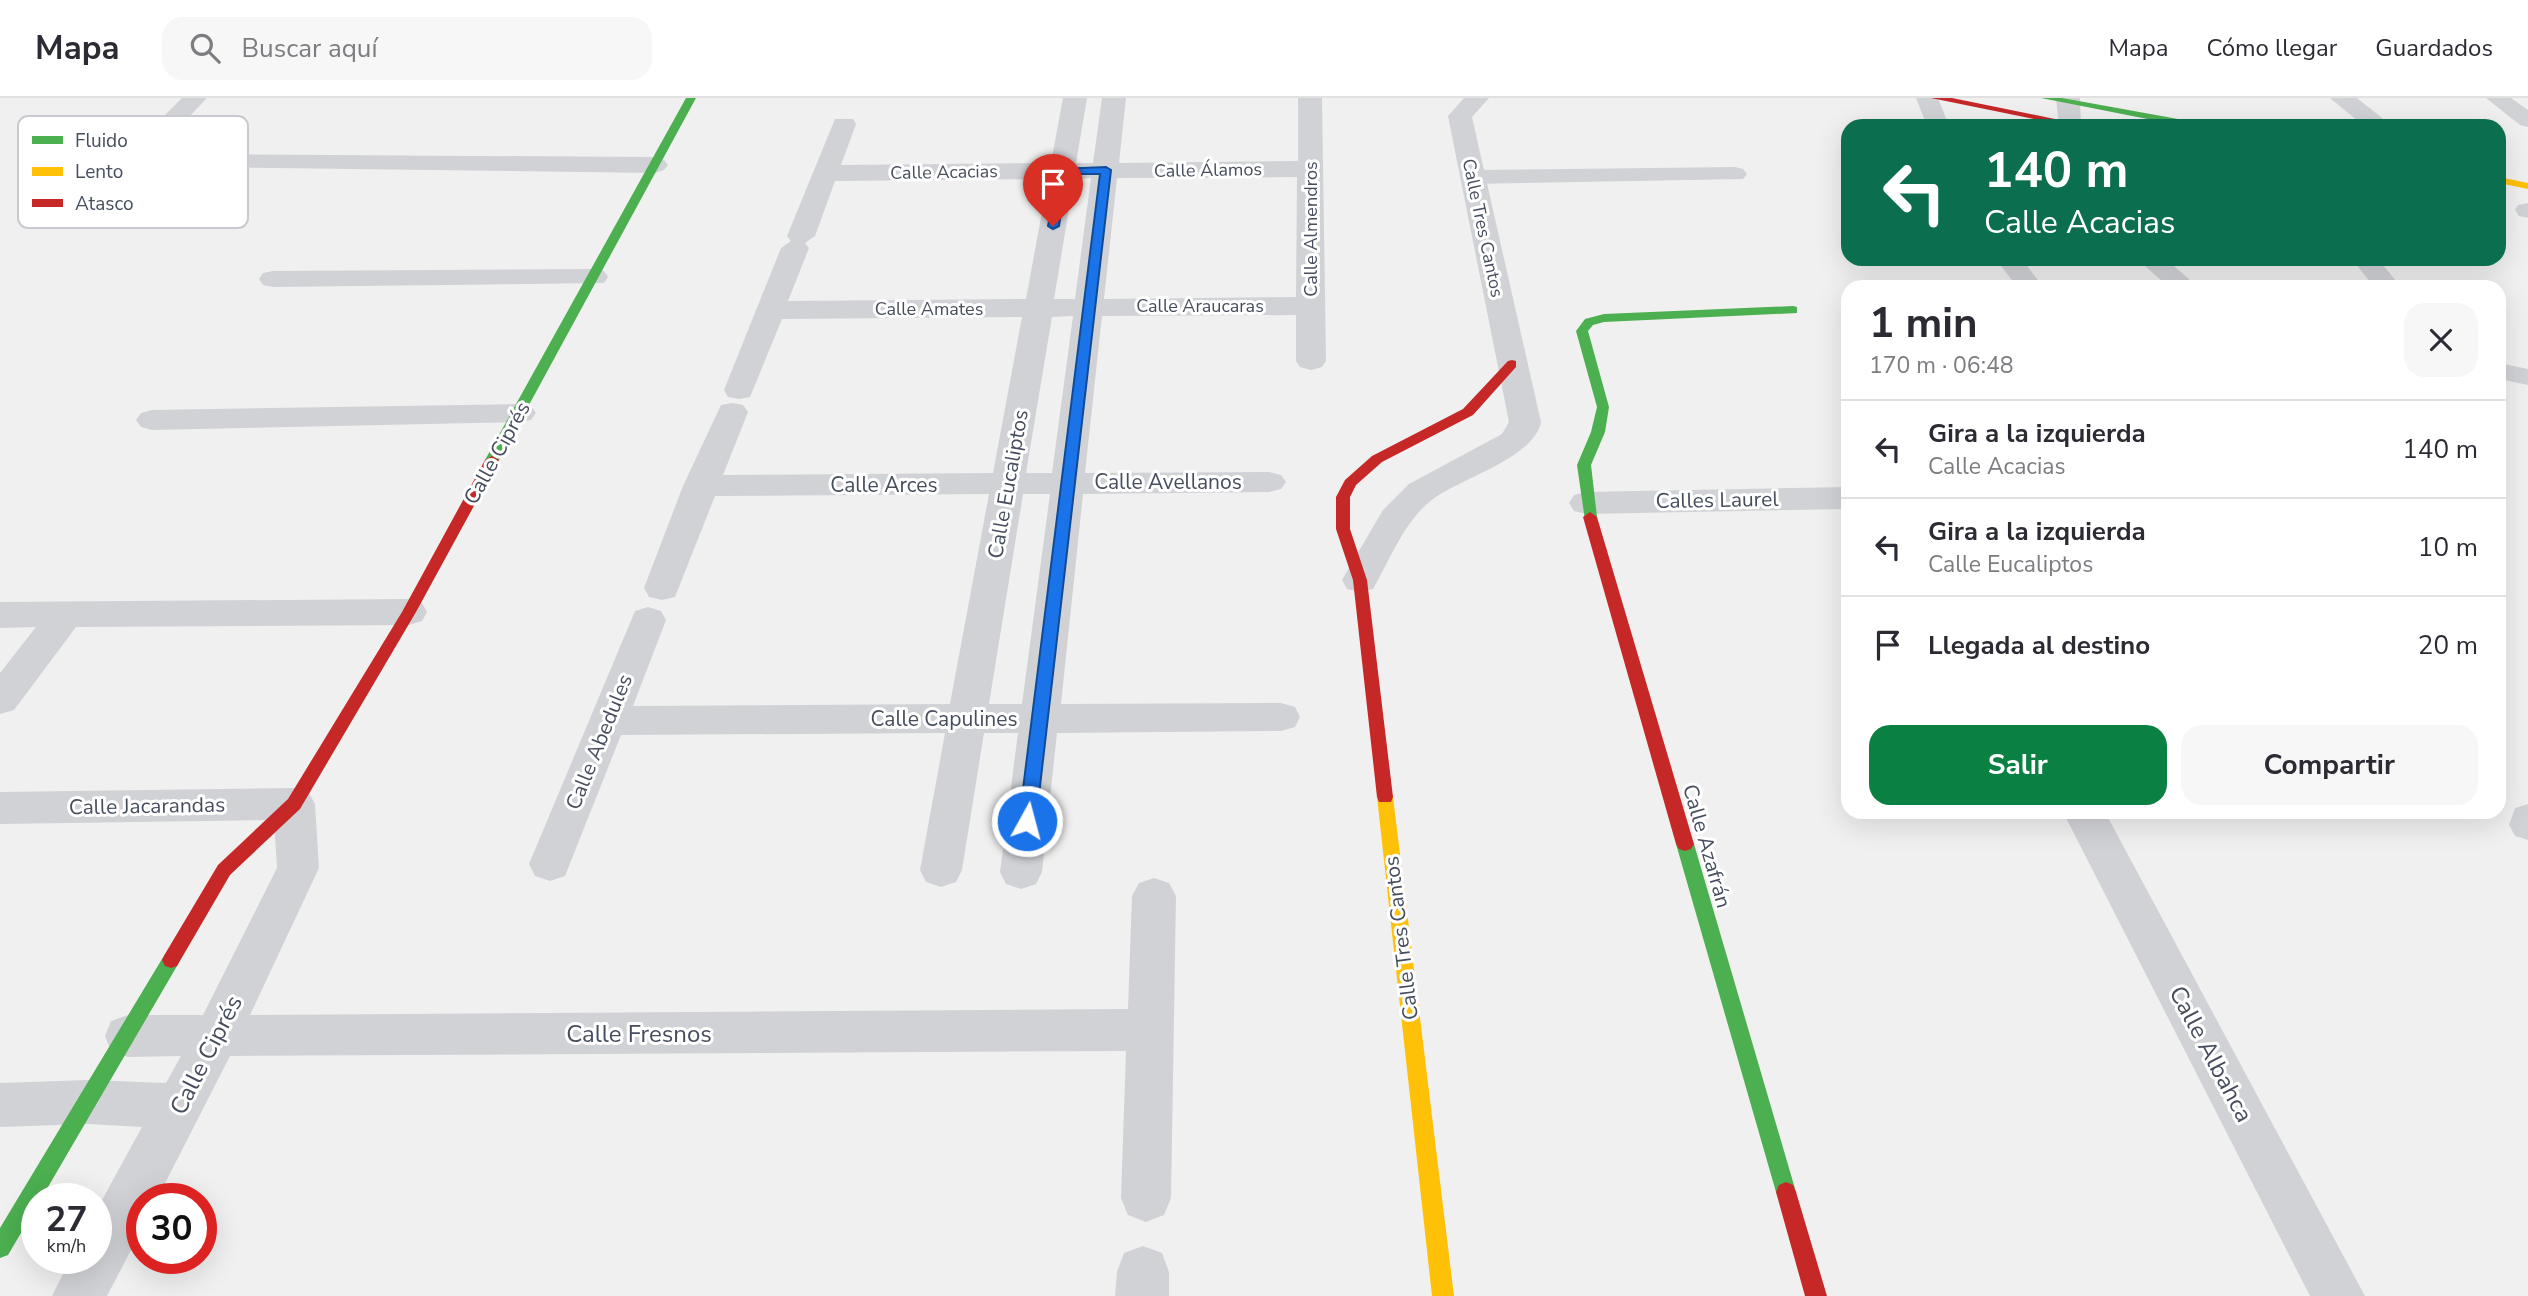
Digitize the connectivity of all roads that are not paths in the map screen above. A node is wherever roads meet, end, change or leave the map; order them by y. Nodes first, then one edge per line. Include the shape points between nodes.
1 (195, 98) edge
2 (691, 98) edge
3 (1075, 98) edge
4 (1114, 98) edge
5 (1310, 98) edge
6 (1477, 98) edge
7 (1927, 98) edge
8 (1936, 98) edge
9 (2046, 98) edge
10 (2342, 98) edge
11 (2497, 98) edge
12 (849, 114) dead end
13 (2072, 115) edge
14 (177, 116) edge
15 (1935, 119) edge
16 (2119, 119) edge
17 (2370, 119) edge
18 (2528, 120) edge
19 (248, 161) edge
20 (655, 165) junction
21 (1311, 169) junction
22 (1106, 170) junction
23 (1063, 171) junction
24 (825, 173) junction
25 (1735, 174) dead end
26 (1472, 177) junction
27 (2506, 187) edge
28 (2524, 205) edge
29 (2159, 266) edge
30 (2371, 266) edge
31 (594, 277) junction
32 (272, 279) dead end
33 (2176, 280) edge
34 (2382, 280) edge
35 (1311, 306) junction
36 (1089, 307) junction
37 (1039, 308) junction
38 (770, 310) junction
39 (1793, 310) dead end
40 (1311, 361) dead end
41 (1512, 364) junction
42 (2506, 372) edge
43 (2528, 377) edge
44 (520, 413) junction
45 (152, 420) dead end
46 (1269, 482) dead end
47 (1068, 483) junction
48 (1008, 484) junction
49 (700, 486) junction
50 (1841, 498) edge
51 (1586, 503) junction
52 (1360, 580) junction
53 (409, 612) junction
54 (0, 615) edge
55 (65, 617) junction
56 (0, 699) edge
57 (1281, 717) dead end
58 (968, 719) junction
59 (1040, 719) junction
60 (607, 721) junction
61 (294, 804) junction
62 (0, 808) edge
63 (2088, 819) edge
64 (2528, 819) edge
65 (2528, 825) edge
66 (550, 864) dead end
67 (941, 870) dead end
68 (1021, 872) dead end
69 (1154, 896) dead end
70 (1150, 1030) junction
71 (128, 1035) junction
72 (216, 1037) junction
73 (88, 1102) junction
74 (0, 1105) edge
75 (180, 1106) junction
76 (1146, 1198) dead end
77 (0, 1248) edge
78 (79, 1296) edge
79 (1443, 1296) edge
80 (1816, 1296) edge
81 (2338, 1296) edge

1 - 14 street
2 - 20 street, Calle Ciprés
3 - 23 street, Calle Eucaliptos
4 - 22 street
5 - 21 street, Calle Almendros
6 - 26 street, Calle Tres Cantos via 1460,116
7 - 15 lane
8 - 13 street
9 - 13 street
10 - 17 street
11 - 18 lane
12 - 24 street, Calle Abedules
13 - 16 street
19 - 20 street
20 - 31 street, Calle Ciprés
21 - 22 street, Calle Álamos
21 - 35 street, Calle Almendros
22 - 23 street, Calle Acacias
22 - 36 street
23 - 24 street, Calle Acacias
23 - 37 street, Calle Eucaliptos
24 - 38 street, Calle Abedules
25 - 26 lane
26 - 41 street, Calle Tres Cantos
27 - 28 street
29 - 33 lane
30 - 34 lane
31 - 32 street
31 - 44 street, Calle Ciprés
35 - 36 street, Calle Araucaras
35 - 40 street, Calle Almendros
36 - 37 street, Calle Amates
36 - 47 street
37 - 38 street, Calle Amates
37 - 48 street, Calle Eucaliptos
38 - 49 street, Calle Abedules
39 - 51 street, Calle Azafrán via 1589,322 1582,331 1603,407 1584,465
41 - 52 street, Calle Tres Cantos via 1525,422 1523,432 1421,492 1395,518
41 - 52 street, Calle Tres Cantos via 1461,417 1390,449 1355,479 1343,497 1344,530
42 - 43 lane
44 - 45 street
44 - 53 street, Calle Ciprés
46 - 47 street, Calle Avellanos
47 - 48 street, Calle Arces
47 - 59 street
48 - 49 street, Calle Arces
48 - 58 street, Calle Eucaliptos
49 - 60 street, Calle Abedules
50 - 51 street, Calles Laurel
51 - 80 street, Calle Azafrán
52 - 79 street, Calle Tres Cantos
53 - 55 street
53 - 61 street, Calle Ciprés
54 - 55 street
55 - 56 street
57 - 59 street, Calle Capulines
58 - 59 street, Calle Capulines
58 - 60 street, Calle Capulines
58 - 67 street, Calle Eucaliptos
59 - 68 street
60 - 66 street, Calle Abedules
61 - 62 street, Calle Jacarandas
61 - 71 street, Calle Ciprés via 224,870
61 - 72 street, Calle Ciprés via 298,868
63 - 81 street, Calle Albahca
64 - 65 lane
69 - 70 street
70 - 72 street, Calle Fresnos
70 - 76 street
71 - 72 street, Calle Fresnos
71 - 73 street, Calle Ciprés
72 - 75 street, Calle Ciprés
73 - 74 street
73 - 75 street
73 - 77 street, Calle Ciprés
75 - 78 street, Calle Ciprés

